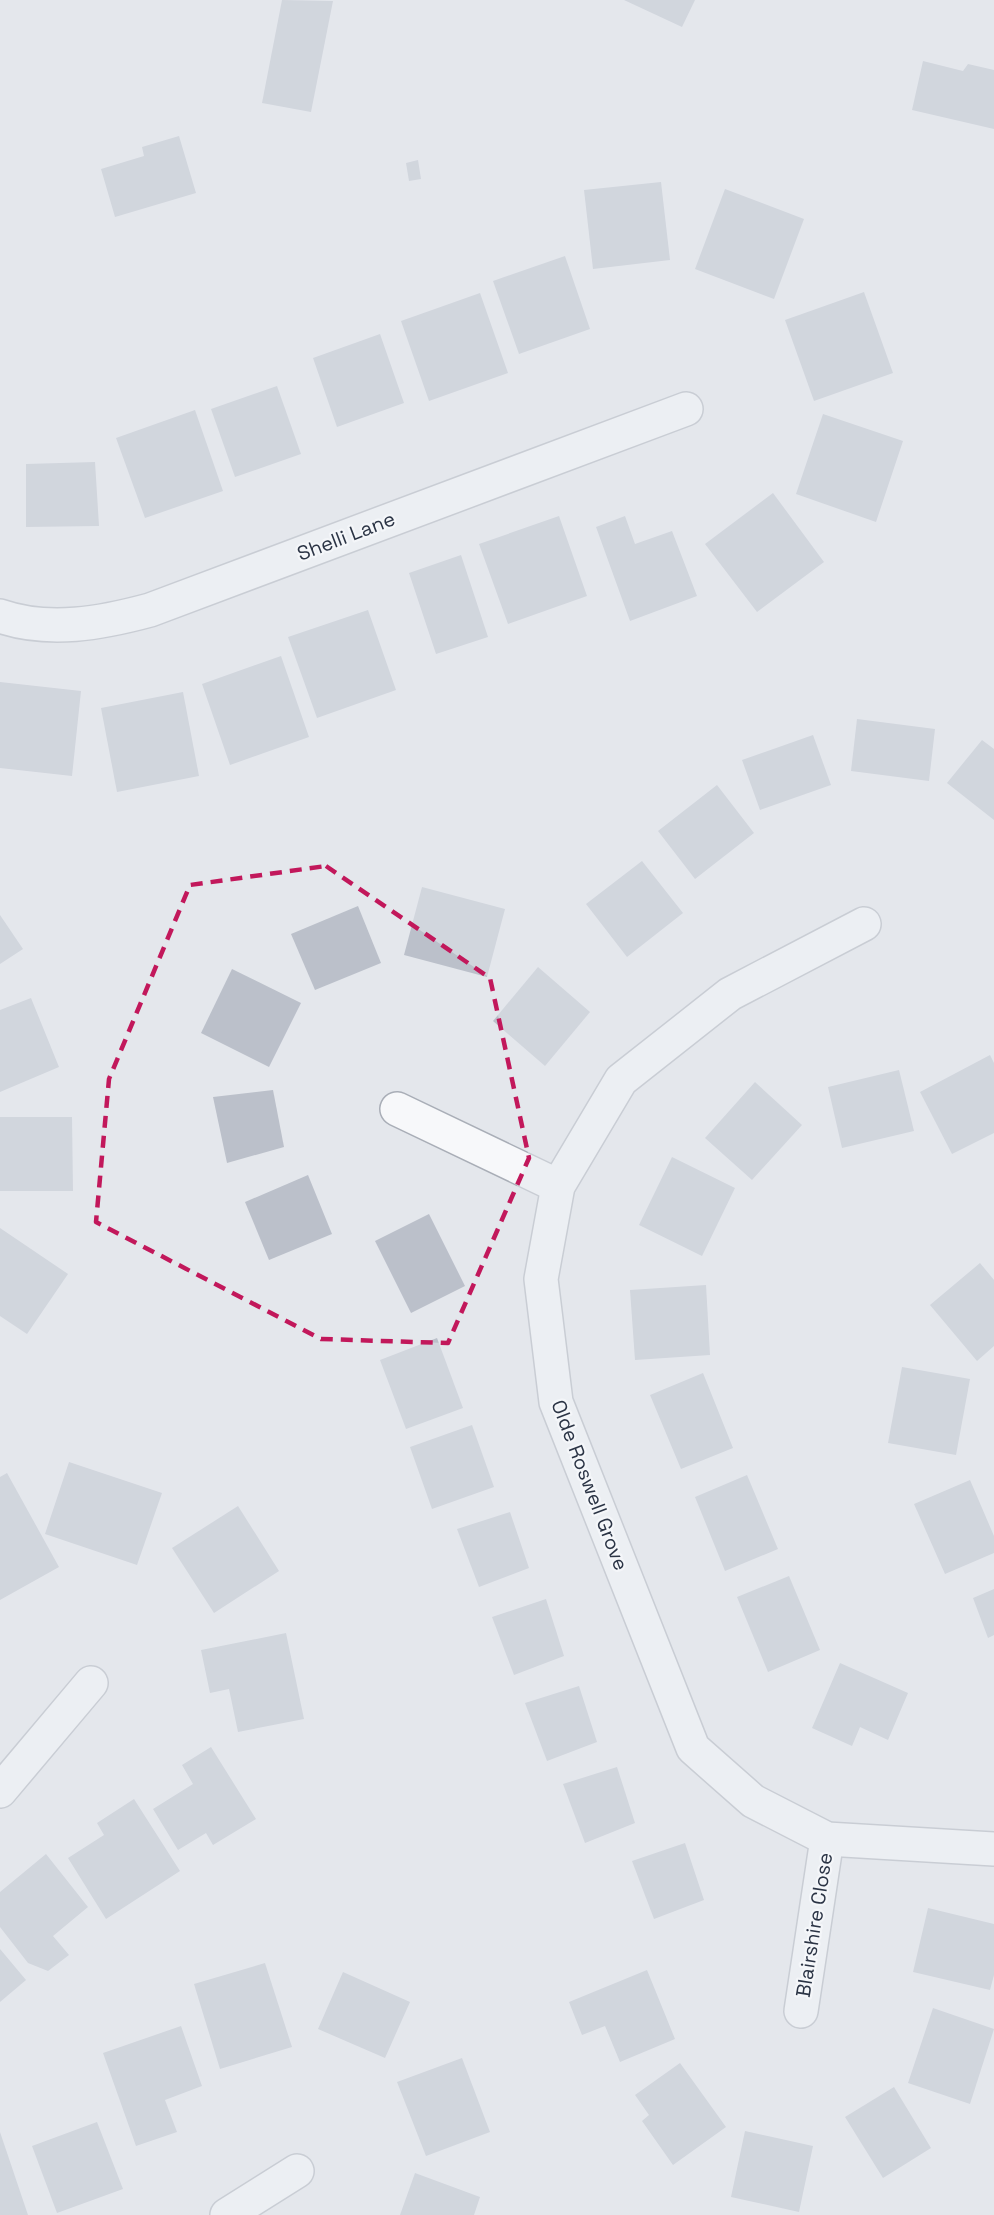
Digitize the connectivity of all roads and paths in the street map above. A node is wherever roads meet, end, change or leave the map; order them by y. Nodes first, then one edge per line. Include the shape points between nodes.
1 (686, 409) dead end
2 (0, 616) edge
3 (864, 924) dead end
4 (397, 1109) dead end
5 (558, 1186) junction
6 (91, 1683) dead end
7 (0, 1791) edge
8 (827, 1839) junction
9 (994, 1849) edge
10 (801, 2011) dead end
11 (297, 2171) dead end
12 (227, 2215) edge

1 - 2 street, Shelli Lane via 150,610 110,621 57,626
3 - 5 street, Olde Roswell Grove via 730,994 621,1080
4 - 5 street
5 - 8 street, Olde Roswell Grove via 541,1279 556,1402 693,1748 753,1801
6 - 7 street
8 - 9 street, Olde Roswell Grove
8 - 10 street, Blairshire Close
11 - 12 street

